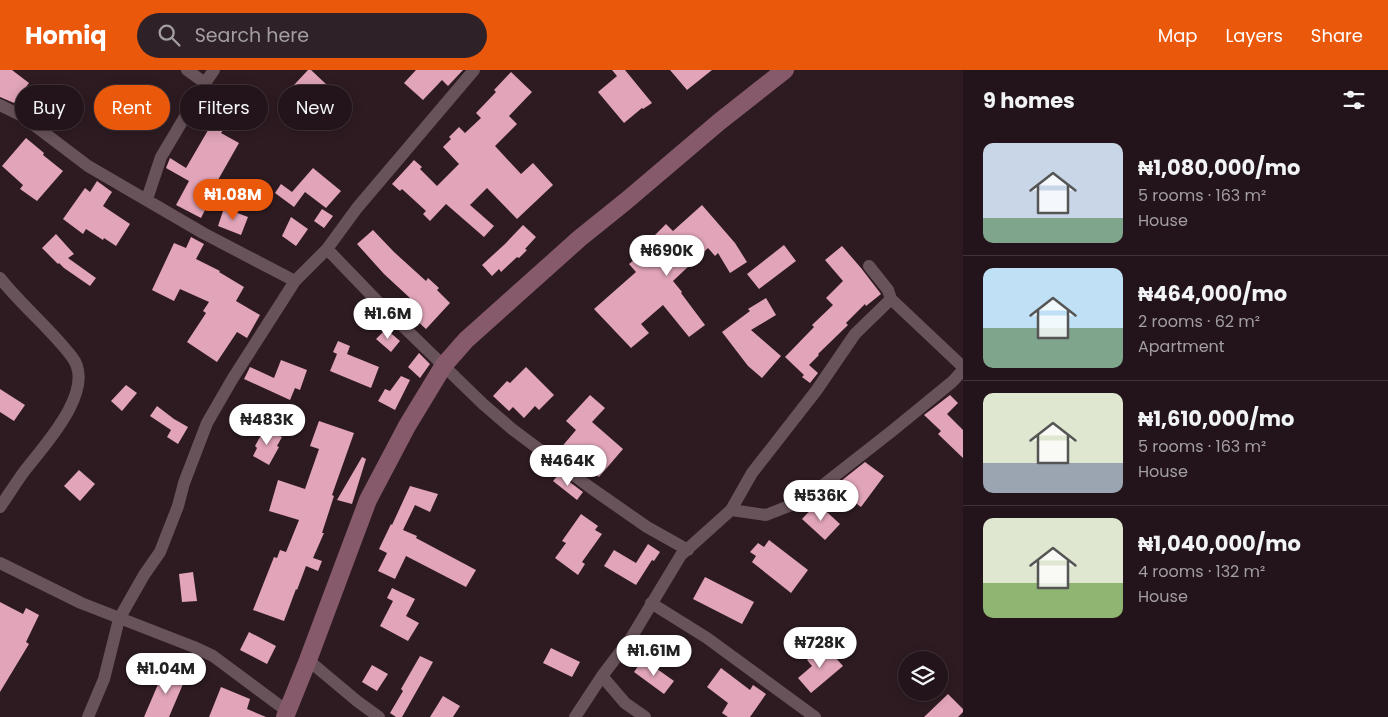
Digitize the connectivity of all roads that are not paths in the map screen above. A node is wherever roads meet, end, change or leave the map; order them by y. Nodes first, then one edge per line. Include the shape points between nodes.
1 (187, 70) edge
2 (214, 70) edge
3 (474, 70) edge
4 (785, 70) edge
5 (204, 83) junction
6 (0, 105) edge
7 (147, 199) junction
8 (327, 249) junction
9 (869, 266) dead end
10 (0, 278) edge
11 (295, 281) junction
12 (890, 299) junction
13 (444, 365) junction
14 (963, 369) edge
15 (0, 507) edge
16 (730, 510) junction
17 (688, 550) junction
18 (0, 563) edge
19 (651, 603) junction
20 (119, 619) junction
21 (308, 660) junction
22 (602, 676) junction
23 (286, 714) edge
24 (88, 717) edge
25 (379, 717) edge
26 (575, 717) edge
27 (645, 717) edge
28 (815, 717) edge

1 - 5 street
2 - 5 street
3 - 8 street via 357,208
4 - 13 main road via 580,238 466,340
5 - 7 street via 162,157
6 - 7 street via 22,116 88,166
7 - 11 street
8 - 11 street
8 - 13 street
9 - 12 street via 888,290
10 - 15 street via 74,359 78,372 78,388 60,425
11 - 20 street via 207,423 160,552
12 - 14 street
12 - 16 street via 855,334 816,391 752,473
13 - 17 street via 520,435 647,528
13 - 21 main road via 406,426 368,500
14 - 16 street via 952,382 892,431 799,502 766,515
16 - 17 street
17 - 19 street via 681,555
18 - 20 street
19 - 22 street via 631,638
19 - 28 street via 707,638
20 - 23 street via 213,656
20 - 24 street via 104,679
21 - 23 main road
21 - 25 street
22 - 26 street
22 - 27 street via 625,703

